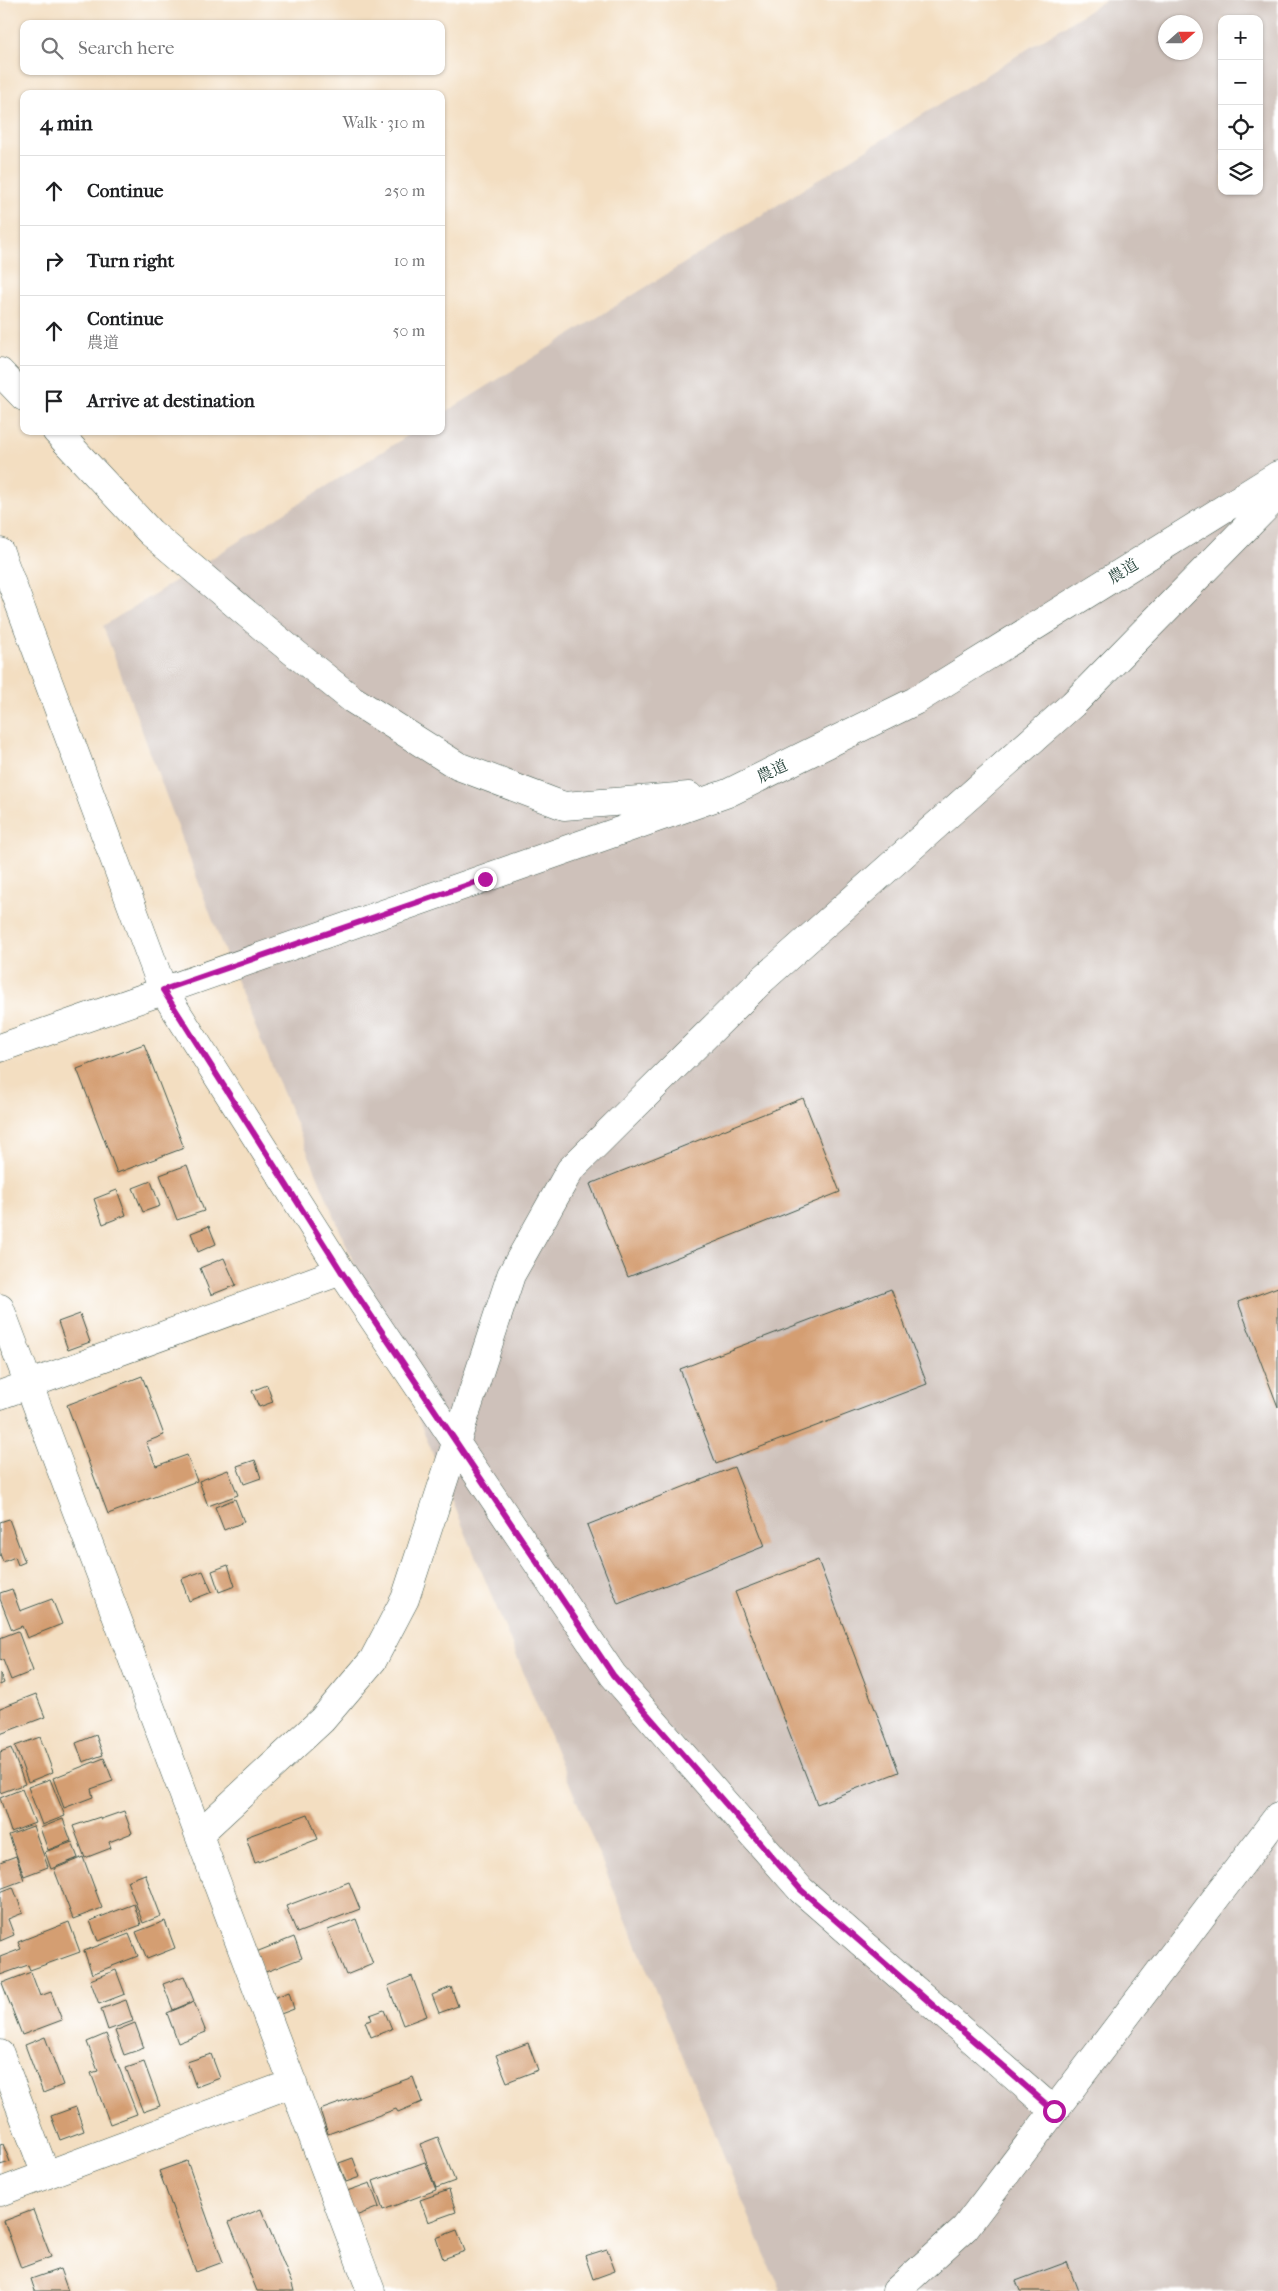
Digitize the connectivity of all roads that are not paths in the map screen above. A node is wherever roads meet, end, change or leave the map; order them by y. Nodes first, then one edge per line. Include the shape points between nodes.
1 (0, 372) edge
2 (20, 394) edge
3 (60, 435) edge
4 (1278, 475) edge
5 (1278, 495) edge
6 (0, 552) edge
7 (728, 793) junction
8 (163, 990) junction
9 (0, 1048) edge
10 (341, 1271) junction
11 (0, 1308) edge
12 (29, 1384) junction
13 (0, 1395) edge
14 (457, 1444) junction
15 (1278, 1816) edge
16 (199, 1834) junction
17 (0, 2054) edge
18 (293, 2083) junction
19 (1054, 2111) junction
20 (46, 2175) junction
21 (0, 2192) edge
22 (371, 2291) edge
23 (896, 2291) edge

1 - 2 street
3 - 7 street via 150,532 265,629 352,699 458,766 564,806
4 - 7 street, 農道 via 915,701
5 - 14 street via 1073,704 762,980 570,1170 511,1275
6 - 8 street
7 - 8 street, 農道
8 - 9 street, 農道
8 - 10 street
10 - 12 street
10 - 14 street
11 - 12 street
12 - 13 street
12 - 16 street
14 - 16 street via 405,1599 373,1660 322,1720
14 - 19 street via 613,1675 801,1890
15 - 19 street
16 - 18 street
17 - 20 street
18 - 20 street
18 - 22 street
19 - 23 street via 965,2228
20 - 21 street

